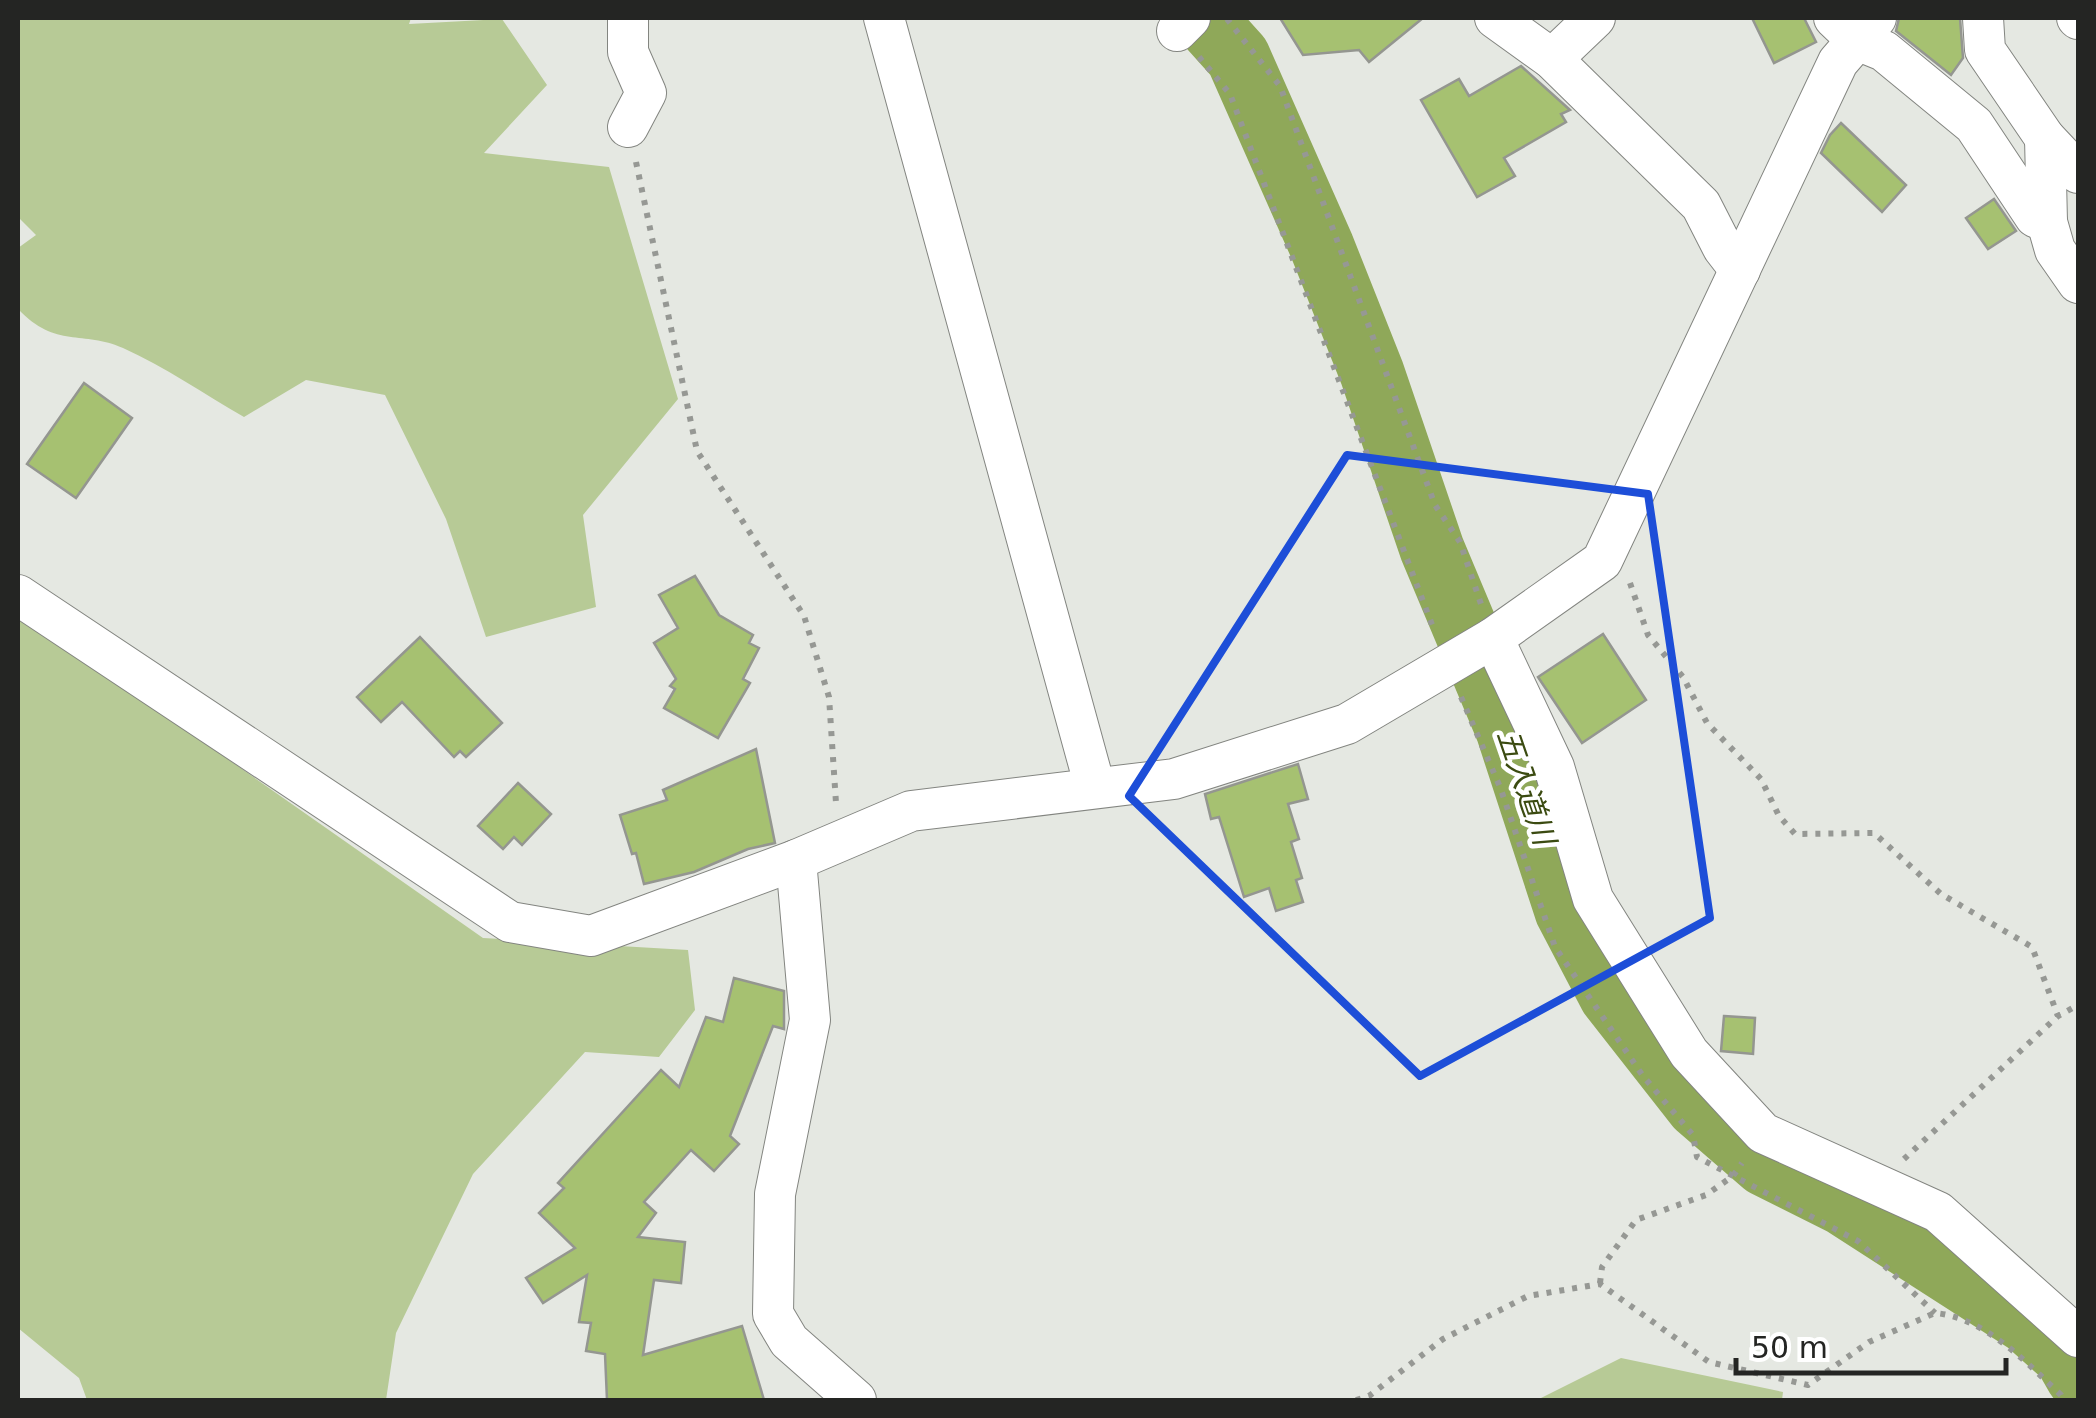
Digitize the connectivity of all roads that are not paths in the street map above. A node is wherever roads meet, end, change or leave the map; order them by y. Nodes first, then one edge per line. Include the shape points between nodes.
1 (628, 18) edge
2 (884, 18) edge
3 (1494, 18) edge
4 (1595, 18) edge
5 (1982, 18) edge
6 (1856, 25) edge
7 (1552, 59) junction
8 (628, 127) road end
9 (2045, 138) junction
10 (2078, 173) edge
11 (2048, 222) junction
12 (1740, 270) junction
13 (2078, 283) edge
14 (18, 595) edge
15 (1493, 638) junction
16 (1095, 788) junction
17 (796, 860) junction
18 (2078, 1336) edge
19 (856, 1400) edge

1 - 8 street via 628,52 646,93
2 - 16 street
3 - 7 street
4 - 7 street
5 - 9 street via 1985,50
6 - 11 street via 1974,124 2035,217
6 - 12 street
7 - 12 street via 1700,205
9 - 10 street
9 - 11 street
11 - 13 street via 2055,250
12 - 15 street via 1602,561
14 - 17 street via 510,922 591,936
15 - 16 street via 1346,724 1174,779
15 - 18 street via 1554,768 1593,899 1689,1053 1763,1133 1938,1212
16 - 17 street via 911,811
17 - 19 street via 810,1020 776,1194 773,1314 789,1341

